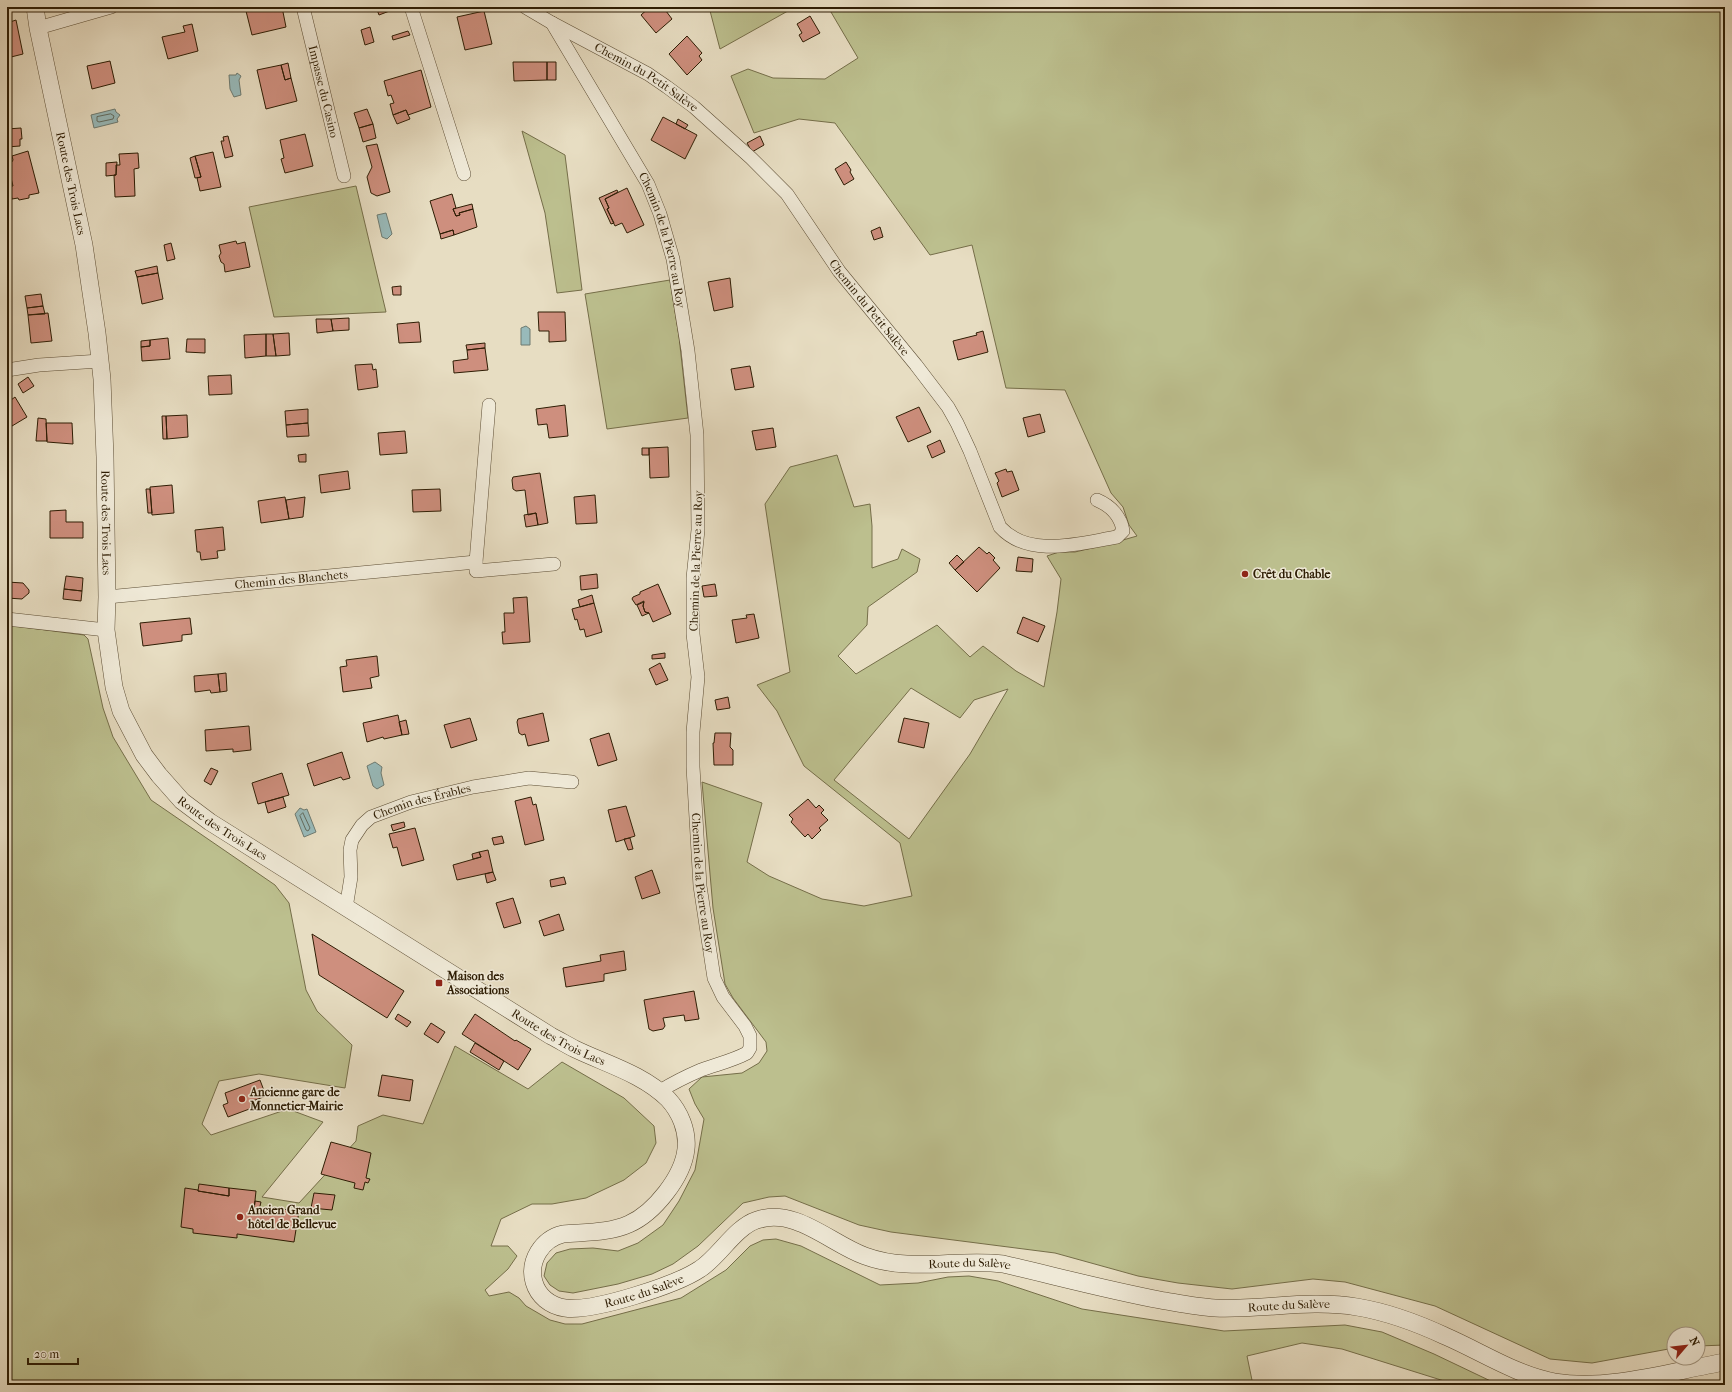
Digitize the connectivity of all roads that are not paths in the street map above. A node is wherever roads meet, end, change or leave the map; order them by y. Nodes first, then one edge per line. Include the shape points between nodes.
1 (35, 7) edge
2 (111, 7) edge
3 (303, 7) edge
4 (411, 7) edge
5 (524, 7) edge
6 (552, 23) junction
7 (38, 28) junction
8 (464, 174) dead end
9 (344, 176) dead end
10 (100, 361) junction
11 (7, 370) edge
12 (489, 405) dead end
13 (1097, 500) dead end
14 (476, 562) junction
15 (554, 564) dead end
16 (107, 597) junction
17 (7, 618) edge
18 (106, 630) junction
19 (572, 782) dead end
20 (346, 908) junction
21 (660, 1091) junction
22 (1725, 1362) edge

1 - 7 street, Route des Trois Lacs
2 - 7 street
3 - 9 street, Impasse du Casino
4 - 8 street
5 - 6 street, Chemin de la Pierre au Roy
6 - 13 street, Chemin du Petit Salève via 648,74 667,87 694,107 787,194 839,271 948,407 970,451 1000,527 1008,535 1021,541 1054,547 1117,537 1123,531 1119,518
6 - 21 street, Chemin de la Pierre au Roy via 648,184 660,214 673,259 697,435 698,530 693,578 693,634 698,677 693,767 700,886 714,978 723,997 745,1026 751,1041 748,1053 733,1061 673,1082
7 - 10 street, Route des Trois Lacs via 84,245
10 - 11 street
10 - 16 street, Route des Trois Lacs via 105,457
12 - 14 street
14 - 15 street via 476,571
14 - 16 street, Chemin des Blanchets
16 - 18 street, Route des Trois Lacs
17 - 18 street
18 - 20 street, Route des Trois Lacs via 114,687 121,711 144,755 159,775 182,801 210,822
19 - 20 street, Chemin des Érables via 529,778 411,802 371,817 352,840 351,877
20 - 21 street, Route des Trois Lacs via 551,1036 645,1081
21 - 22 street, Route du Salève via 674,1106 685,1132 683,1159 671,1186 643,1216 631,1223 611,1229 557,1235 544,1244 534,1260 533,1275 536,1289 549,1302 564,1308 584,1307 604,1304 662,1286 702,1268 755,1220 776,1217 803,1224 865,1256 899,1265 926,1266 981,1261 1003,1264 1141,1296 1214,1308 1334,1304 1379,1311 1445,1336 1532,1376 1554,1382 1598,1384

